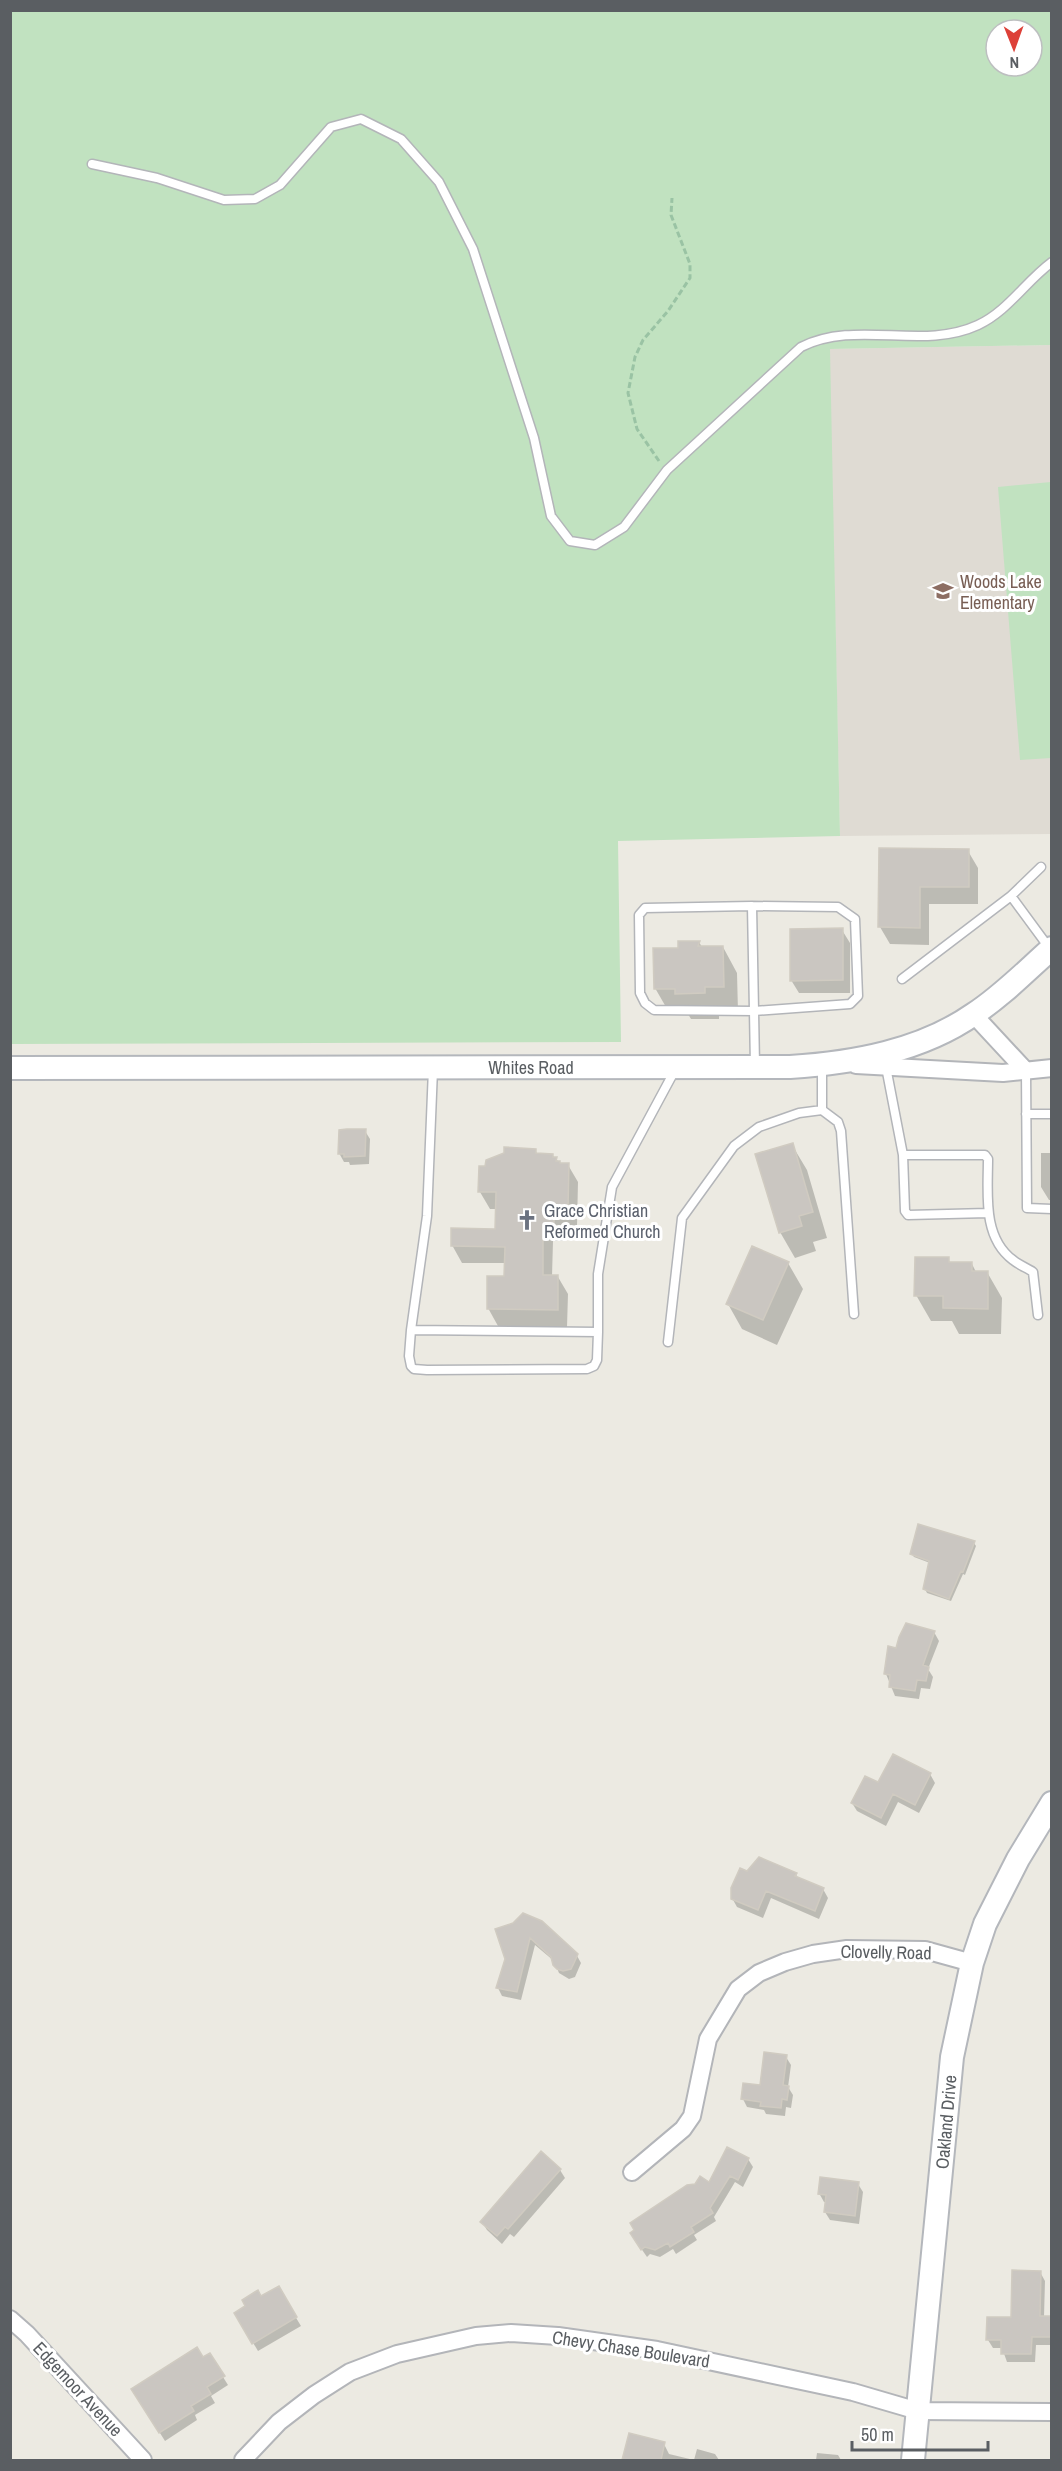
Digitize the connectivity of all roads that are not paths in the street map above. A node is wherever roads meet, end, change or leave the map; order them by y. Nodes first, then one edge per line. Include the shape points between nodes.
1 (92, 164) dead end
2 (1052, 262) edge
3 (1041, 867) dead end
4 (1011, 896) junction
5 (752, 906) junction
6 (1051, 949) edge
7 (902, 979) dead end
8 (754, 1011) junction
9 (974, 1015) junction
10 (827, 1065) junction
11 (886, 1066) junction
12 (433, 1067) junction
13 (677, 1067) junction
14 (754, 1067) junction
15 (10, 1068) edge
16 (1052, 1068) edge
17 (1026, 1071) junction
18 (822, 1110) junction
19 (1026, 1114) junction
20 (1052, 1114) edge
21 (903, 1155) junction
22 (1052, 1209) edge
23 (988, 1213) junction
24 (854, 1314) dead end
25 (1038, 1315) dead end
26 (411, 1330) junction
27 (598, 1332) junction
28 (668, 1342) dead end
29 (1052, 1803) edge
30 (972, 1963) junction
31 (632, 2172) dead end
32 (10, 2319) edge
33 (918, 2411) junction
34 (1052, 2412) edge
35 (143, 2460) edge
36 (243, 2460) edge
37 (913, 2460) edge

1 - 2 lane via 157,178 224,200 255,199 280,186 331,127 361,118 401,139 439,182 473,249 534,438 551,516 570,540 595,545 624,527 667,470 801,347 814,340 846,334 930,335 964,330 1002,310
3 - 4 lane
4 - 6 lane
4 - 7 lane
5 - 8 lane
5 - 8 lane via 838,907 855,919 858,996 850,1004
5 - 8 lane via 645,908 639,915 640,993 654,1010
6 - 9 street
8 - 14 lane
9 - 10 street via 911,1046
9 - 17 street
10 - 11 street, Whites Road
10 - 14 street, Whites Road
10 - 18 lane
11 - 17 street, Whites Road
11 - 21 lane
12 - 13 street, Whites Road
12 - 15 street, Whites Road
12 - 26 lane via 427,1216
13 - 14 street, Whites Road
13 - 27 lane via 612,1187 598,1274
16 - 17 street, Whites Road
17 - 19 lane
18 - 24 lane via 838,1122 841,1131
18 - 28 lane via 799,1113 759,1128 734,1146 682,1218
19 - 20 lane
19 - 22 lane via 1026,1209
21 - 23 lane via 985,1155
21 - 23 lane via 908,1215
23 - 25 lane via 996,1239 1012,1260 1033,1272
26 - 27 lane
26 - 27 lane via 411,1366 427,1371 587,1369 597,1360
29 - 30 street, Oakland Drive via 997,1898
30 - 31 street, Clovelly Road via 925,1950 847,1948 785,1962 759,1973 738,1989 708,2039 696,2106 688,2122
30 - 33 street, Oakland Drive via 952,2057
32 - 35 street, Edgemoor Avenue
33 - 34 street, Chevy Chase Boulevard
33 - 36 street, Chevy Chase Boulevard via 853,2392 657,2350 511,2333 476,2336 396,2354 350,2372 279,2422
33 - 37 street, Oakland Drive

